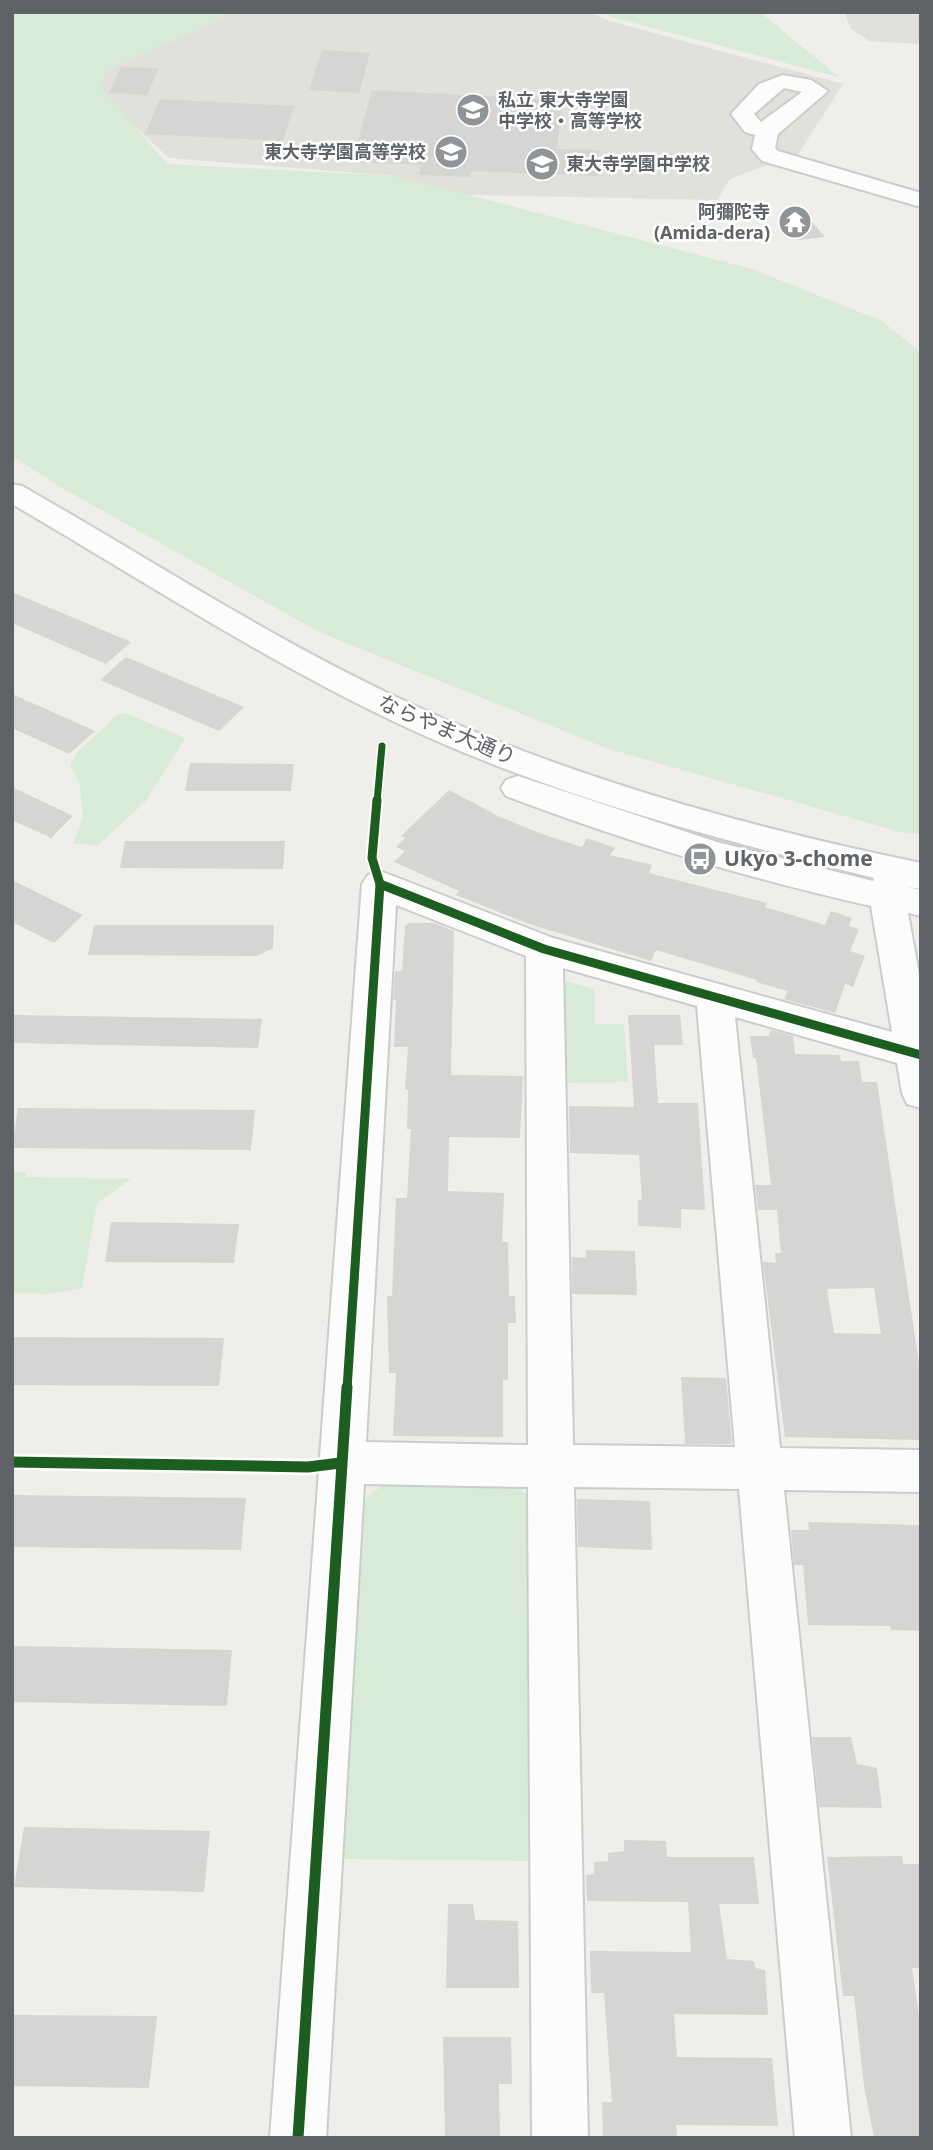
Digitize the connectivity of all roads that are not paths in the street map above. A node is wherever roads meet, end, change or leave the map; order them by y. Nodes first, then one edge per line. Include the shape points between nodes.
1 (767, 131) dead end
2 (921, 200) edge
3 (12, 492) edge
4 (12, 522) edge
5 (905, 887) edge
6 (544, 949) junction
7 (715, 999) junction
8 (917, 1054) edge
9 (921, 1093) edge
10 (340, 1463) junction
11 (550, 1466) junction
12 (758, 1468) junction
13 (921, 1471) edge
14 (298, 2138) edge
15 (560, 2138) edge
16 (823, 2138) edge

1 - 2 street via 763,149 770,156
3 - 5 street, ならやま大通り via 354,689 486,748
4 - 5 street, ならやま大通り via 347,713 489,776 606,822
5 - 8 street
6 - 7 street
6 - 10 street via 380,884
6 - 11 street
7 - 8 street
7 - 12 street
8 - 9 street
10 - 11 street
10 - 14 street
11 - 12 street
11 - 15 street
12 - 13 street
12 - 16 street

